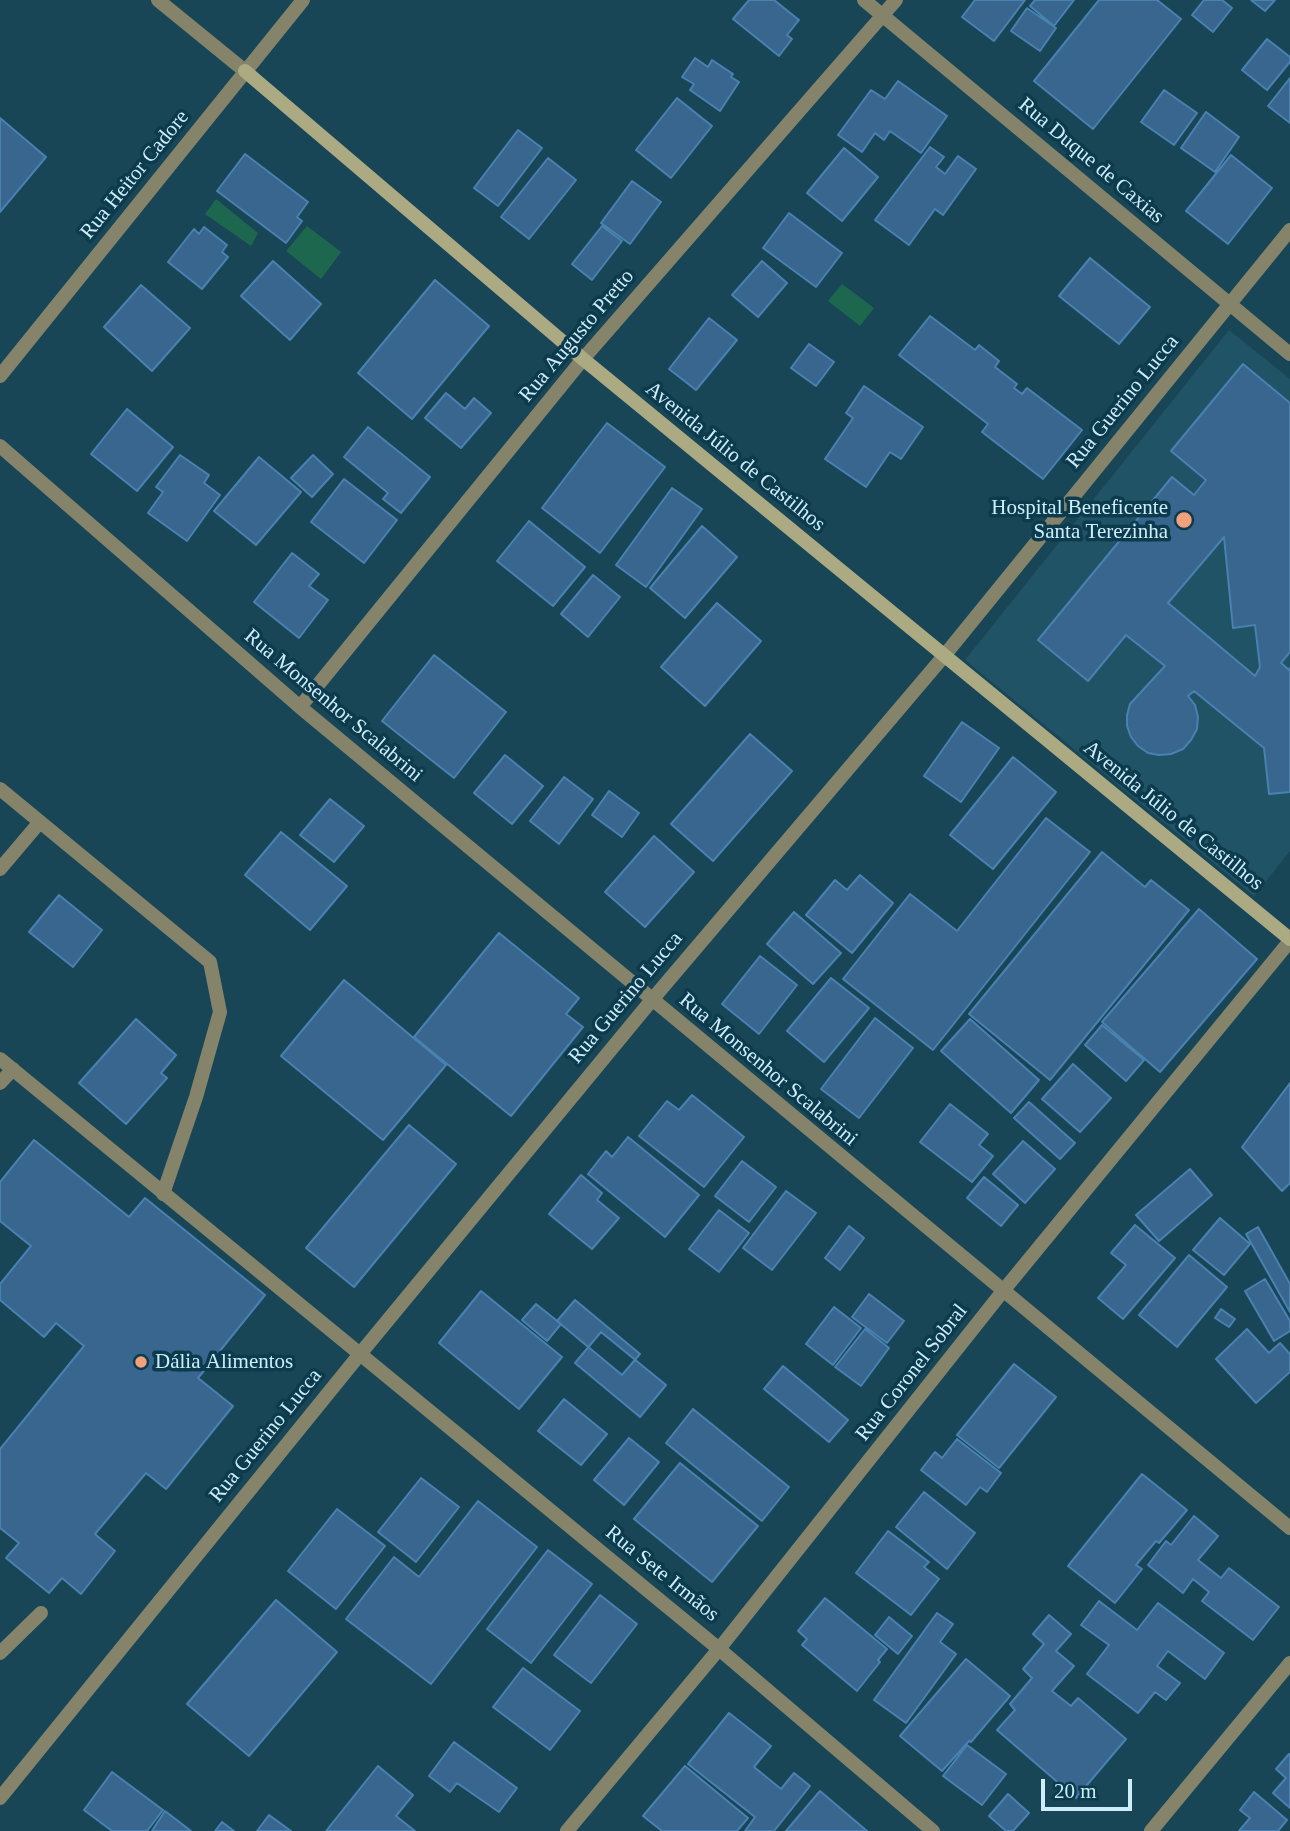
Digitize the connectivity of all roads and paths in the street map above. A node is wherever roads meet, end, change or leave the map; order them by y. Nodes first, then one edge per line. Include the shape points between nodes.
1 (158, 0) edge
2 (303, 0) edge
3 (864, 0) edge
4 (896, 0) edge
5 (883, 15) junction
6 (245, 71) junction
7 (1290, 230) edge
8 (1230, 304) junction
9 (1290, 354) edge
10 (583, 359) junction
11 (0, 376) edge
12 (0, 446) edge
13 (943, 656) junction
14 (300, 707) junction
15 (0, 789) edge
16 (39, 823) junction
17 (0, 869) edge
18 (1290, 940) edge
19 (651, 1000) junction
20 (0, 1059) edge
21 (13, 1069) junction
22 (0, 1083) edge
23 (163, 1195) junction
24 (1003, 1292) junction
25 (360, 1354) junction
26 (1290, 1528) edge
27 (41, 1613) dead end
28 (719, 1649) junction
29 (0, 1653) edge
30 (1290, 1663) edge
31 (0, 1798) edge
32 (567, 1831) edge
33 (933, 1831) edge
34 (1152, 1831) edge

1 - 6 street, Avenida Júlio de Castilhos
2 - 6 street, Rua Heitor Cadore
3 - 5 street, Rua Duque de Caxias
4 - 5 street, Rua Augusto Pretto
5 - 8 street, Rua Duque de Caxias
5 - 10 street, Rua Augusto Pretto
6 - 10 street, Avenida Júlio de Castilhos
6 - 11 street, Rua Heitor Cadore
7 - 8 street, Rua Guerino Lucca
8 - 9 street, Rua Duque de Caxias
8 - 13 street, Rua Guerino Lucca
10 - 13 street, Avenida Júlio de Castilhos
10 - 14 street, Rua Augusto Pretto
12 - 14 street, Rua Monsenhor Scalabrini
13 - 18 street, Avenida Júlio de Castilhos
13 - 19 street, Rua Guerino Lucca
14 - 19 street, Rua Monsenhor Scalabrini
15 - 16 street
16 - 17 street
16 - 23 street via 210,962 220,1012
18 - 24 street, Rua Coronel Sobral
19 - 24 street, Rua Monsenhor Scalabrini
19 - 25 street, Rua Guerino Lucca
20 - 21 street, Rua Sete Irmãos
21 - 22 street
21 - 23 street, Rua Sete Irmãos
23 - 25 street, Rua Sete Irmãos
24 - 26 street, Rua Monsenhor Scalabrini
24 - 28 street, Rua Coronel Sobral
25 - 28 street, Rua Sete Irmãos
25 - 31 street, Rua Guerino Lucca
27 - 29 street
28 - 32 street, Rua Coronel Sobral
28 - 33 street, Rua Sete Irmãos
30 - 34 street

